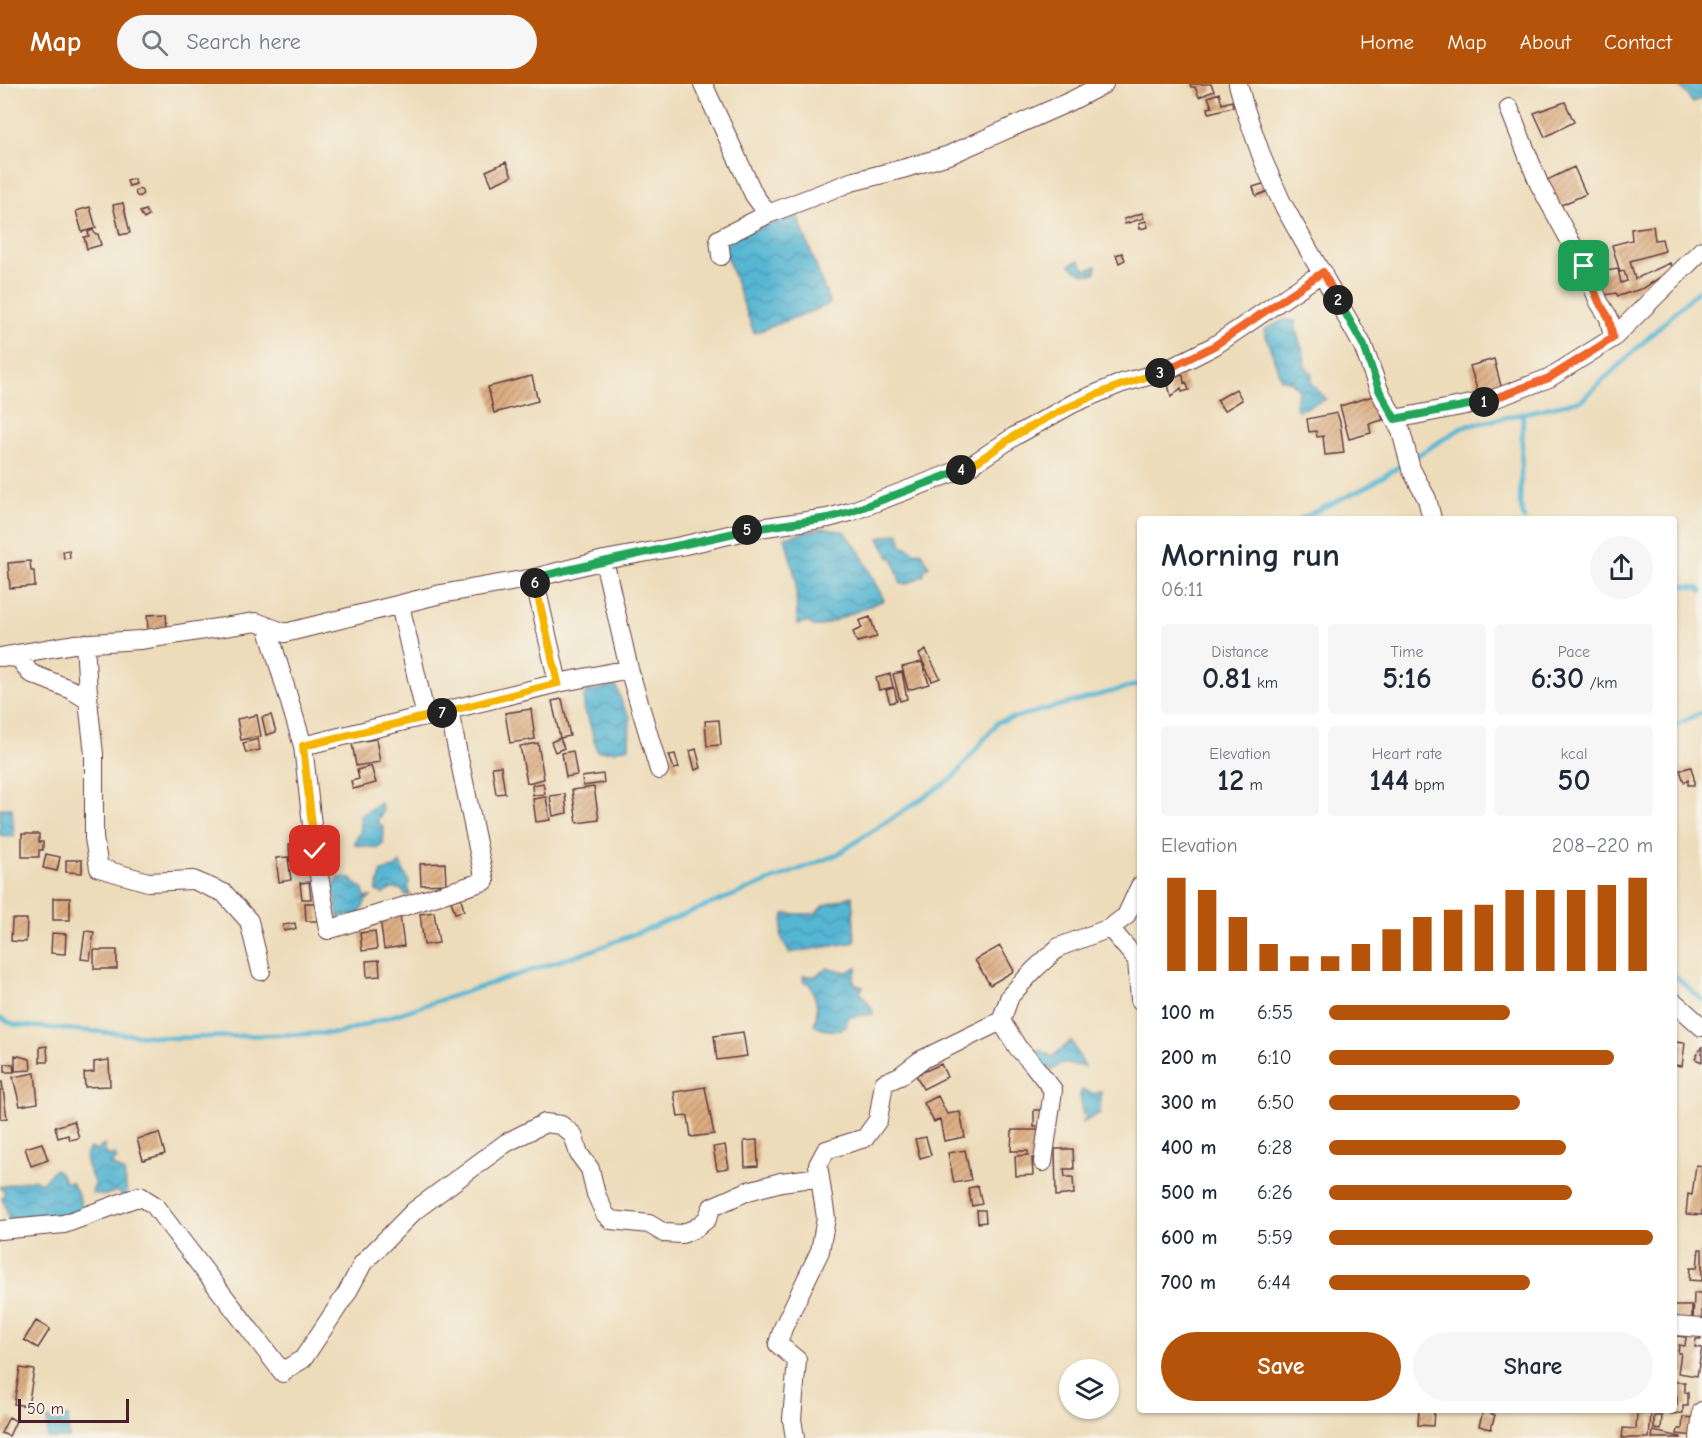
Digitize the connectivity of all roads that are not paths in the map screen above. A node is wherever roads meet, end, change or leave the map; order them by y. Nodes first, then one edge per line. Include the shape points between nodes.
1 (703, 84) edge
2 (1104, 84) edge
3 (1238, 84) edge
4 (1509, 108) dead end
5 (768, 214) junction
6 (1702, 250) edge
7 (721, 256) dead end
8 (1323, 272) junction
9 (1613, 338) junction
10 (1395, 419) junction
11 (1431, 516) edge
12 (604, 560) junction
13 (534, 578) junction
14 (400, 605) junction
15 (267, 626) junction
16 (85, 643) junction
17 (1, 656) edge
18 (629, 669) junction
19 (558, 683) junction
20 (88, 699) junction
21 (449, 711) junction
22 (426, 717) junction
23 (303, 746) junction
24 (659, 770) dead end
25 (1137, 892) edge
26 (1110, 928) junction
27 (1137, 960) edge
28 (261, 971) dead end
29 (1677, 1005) edge
30 (1001, 1021) junction
31 (1702, 1027) edge
32 (1043, 1162) dead end
33 (820, 1177) junction
34 (0, 1230) edge
35 (1677, 1326) edge
36 (1702, 1328) edge
37 (1702, 1411) edge
38 (795, 1438) edge
39 (1699, 1438) edge

1 - 5 street via 754,195
2 - 5 street via 949,155 851,182
3 - 8 street via 1259,150 1282,202
4 - 9 street via 1539,184 1609,318
5 - 7 street via 719,239
6 - 9 street
8 - 10 street via 1364,346 1379,390
8 - 12 street via 1214,346 1163,372 1122,383 1074,403 970,466 928,483 828,518
9 - 10 street via 1549,378 1491,400
10 - 11 street
12 - 13 street
12 - 18 street
13 - 14 street
13 - 19 street
14 - 15 street via 285,633
14 - 22 street
15 - 16 street via 256,622 140,640
15 - 23 street
16 - 17 street
16 - 20 street
17 - 20 street via 19,658 30,673
18 - 19 street
18 - 24 street
19 - 21 street
20 - 28 street via 94,754 94,838 99,868 148,882 193,880 224,893 249,921
21 - 22 street
21 - 23 street via 485,881 328,930
22 - 23 street
25 - 26 street via 1126,915
26 - 27 street
26 - 30 street via 1059,947 1010,996
29 - 31 street
30 - 32 street via 1053,1090
30 - 33 street via 884,1083 878,1120 865,1138 826,1150 818,1165
33 - 34 street via 748,1191 712,1207 707,1219 696,1228 682,1234 664,1233 649,1224 611,1220 596,1194 590,1169 579,1155 573,1135 561,1125 545,1123 506,1143 414,1211 363,1263 303,1359 283,1373 154,1205 140,1196 64,1224
33 - 38 street via 826,1218 820,1251 778,1344 797,1360 792,1419
35 - 36 street
37 - 39 street

